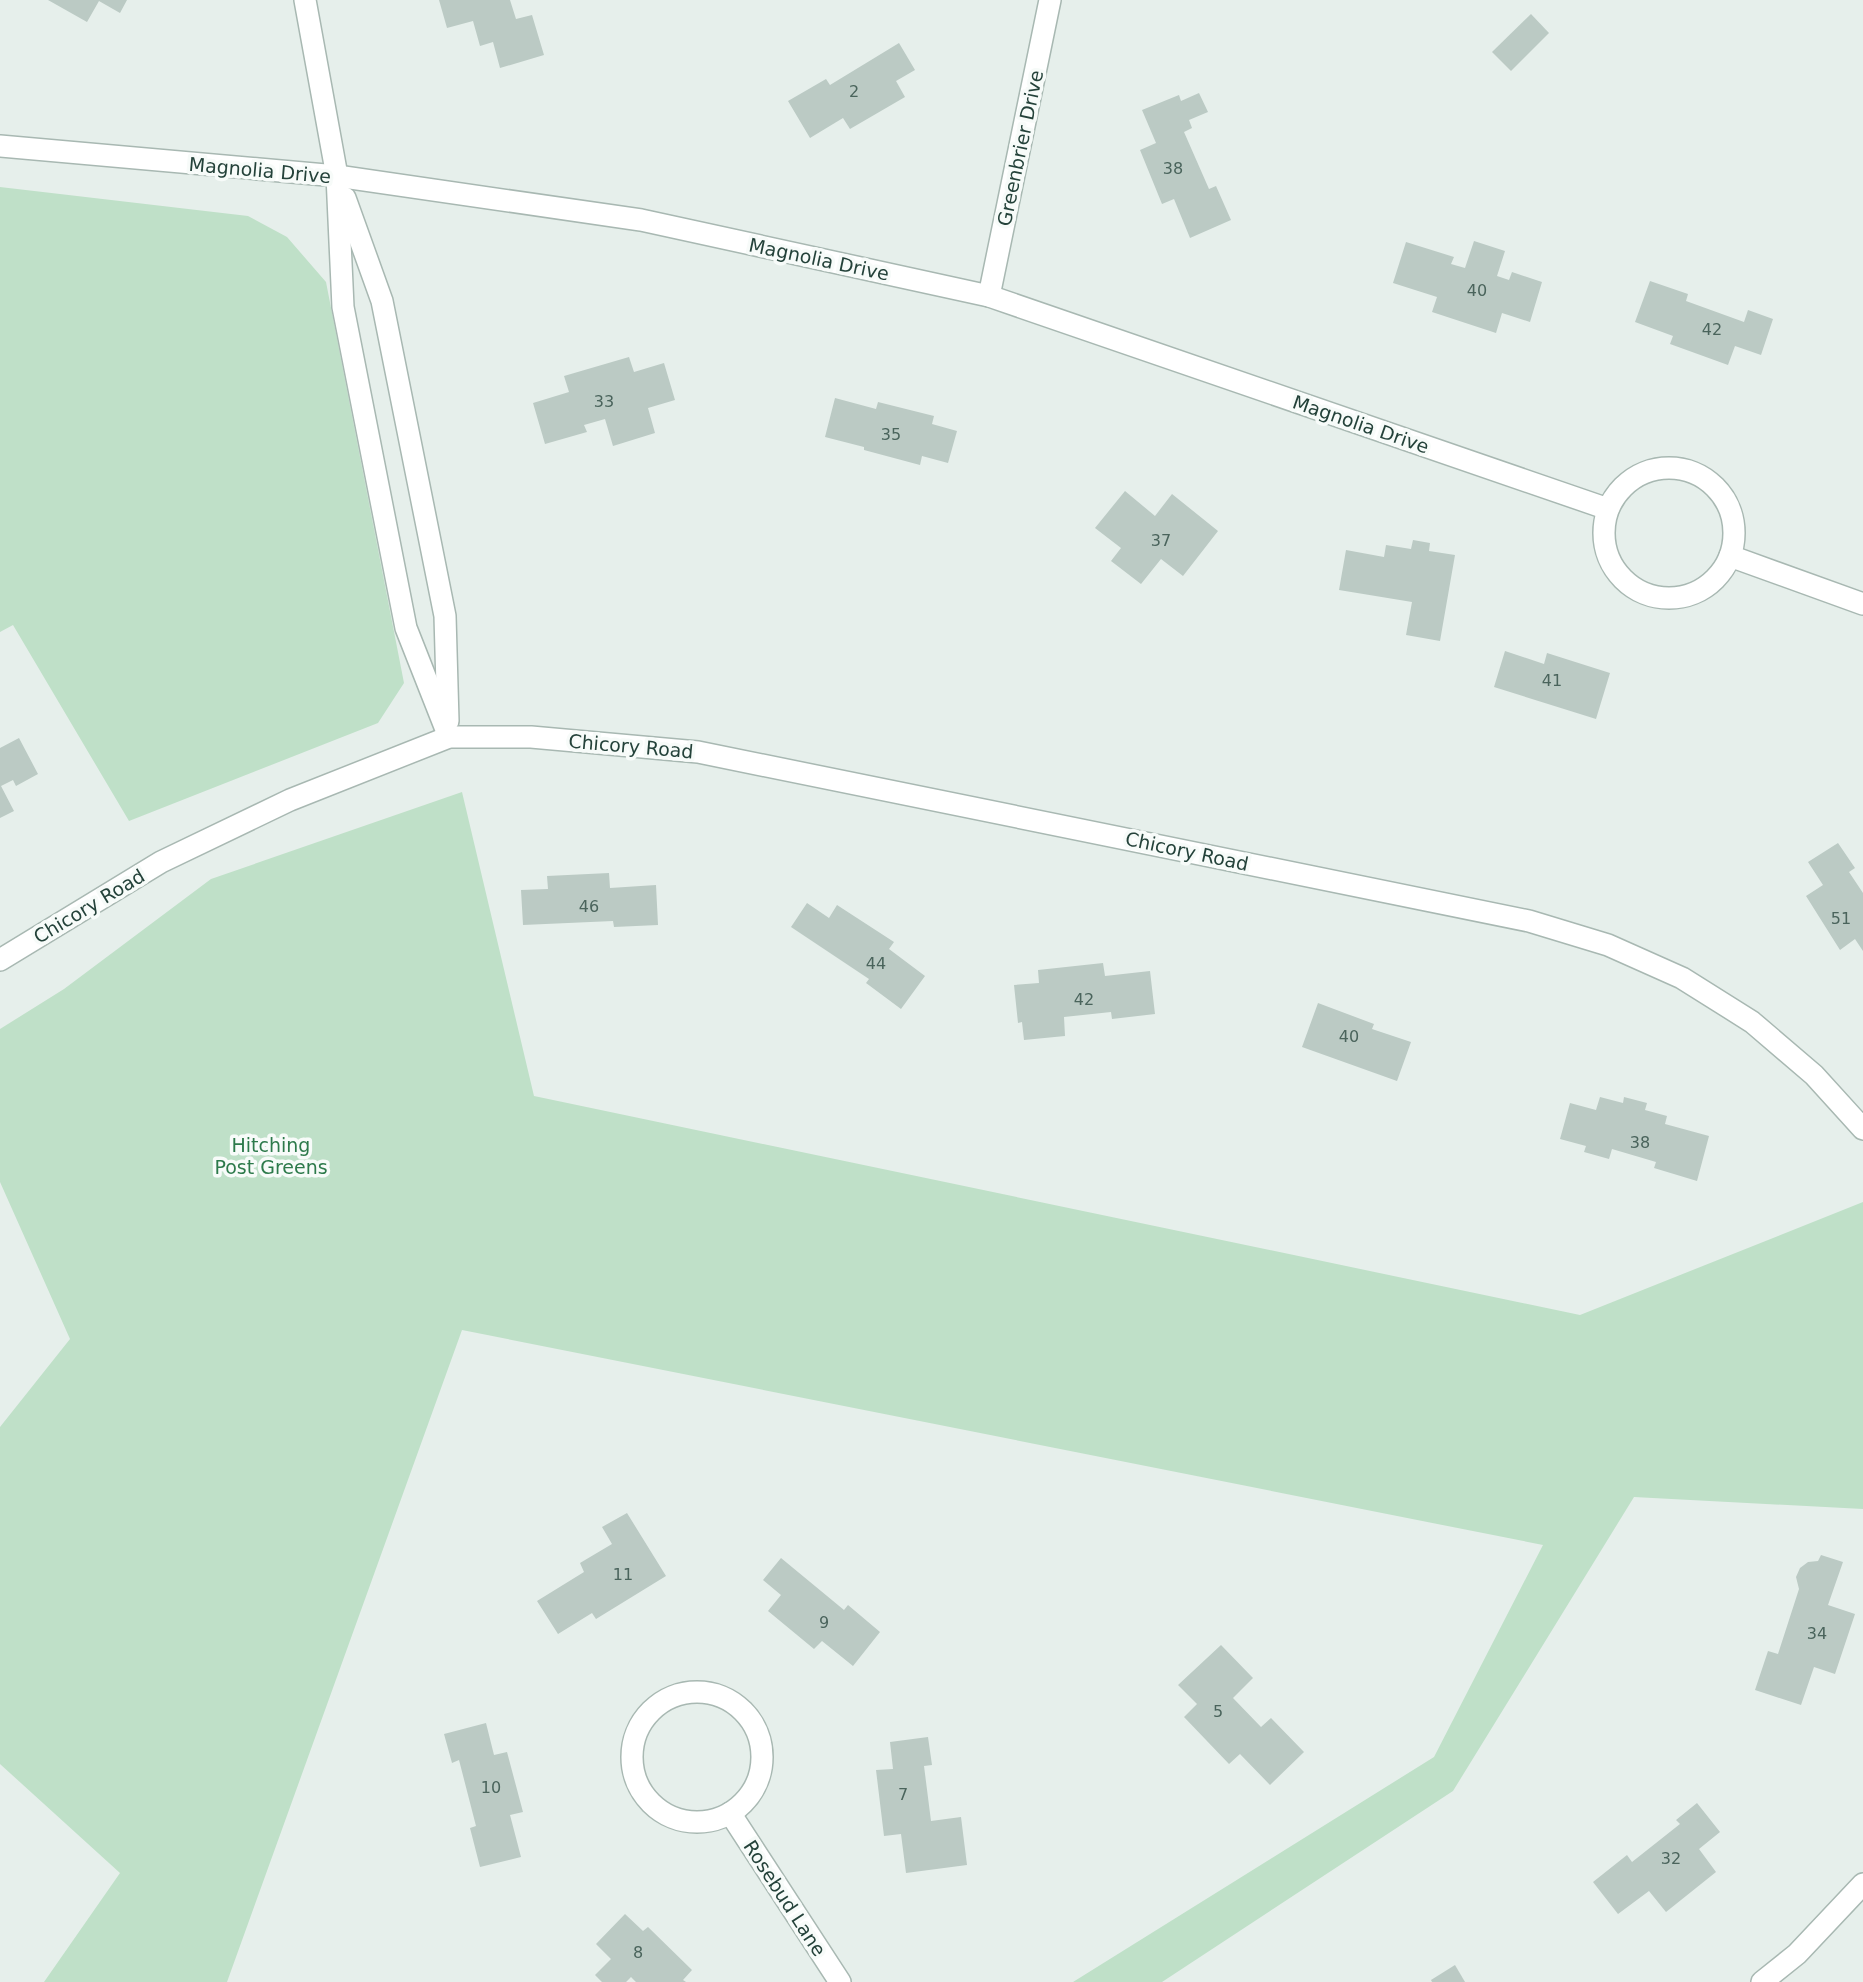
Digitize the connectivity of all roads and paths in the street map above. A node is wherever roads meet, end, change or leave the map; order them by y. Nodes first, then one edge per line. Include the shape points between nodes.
1 (305, 0) edge
2 (1050, 0) edge
3 (0, 146) edge
4 (337, 176) junction
5 (989, 296) junction
6 (1608, 509) junction
7 (1730, 556) junction
8 (1863, 604) edge
9 (449, 737) junction
10 (0, 960) edge
11 (1863, 1129) edge
12 (730, 1813) junction
13 (1863, 1884) edge
14 (840, 1982) edge
15 (1762, 1982) edge

1 - 4 street
2 - 5 street, Greenbrier Drive
3 - 4 street, Magnolia Drive
4 - 5 street, Magnolia Drive via 641,220
4 - 9 street via 382,301 445,616
4 - 9 street via 343,307 406,628
5 - 6 street, Magnolia Drive
6 - 7 street via 1633,478 1659,468 1686,470 1711,482 1727,504 1735,530
6 - 7 street via 1603,536 1606,550 1618,574 1639,592 1665,599 1692,594 1715,580
7 - 8 street
9 - 10 street, Chicory Road via 290,800 161,862
9 - 11 street, Chicory Road via 531,737 698,752 1530,921 1608,945 1682,978 1762,1031 1814,1075
12 - 12 street via 702,1823 672,1818 659,1811 640,1789 632,1745 645,1717 669,1698 685,1693 718,1695 739,1707 755,1726 762,1758 760,1774 754,1790
12 - 14 street, Rosebud Lane
13 - 15 street via 1797,1954

